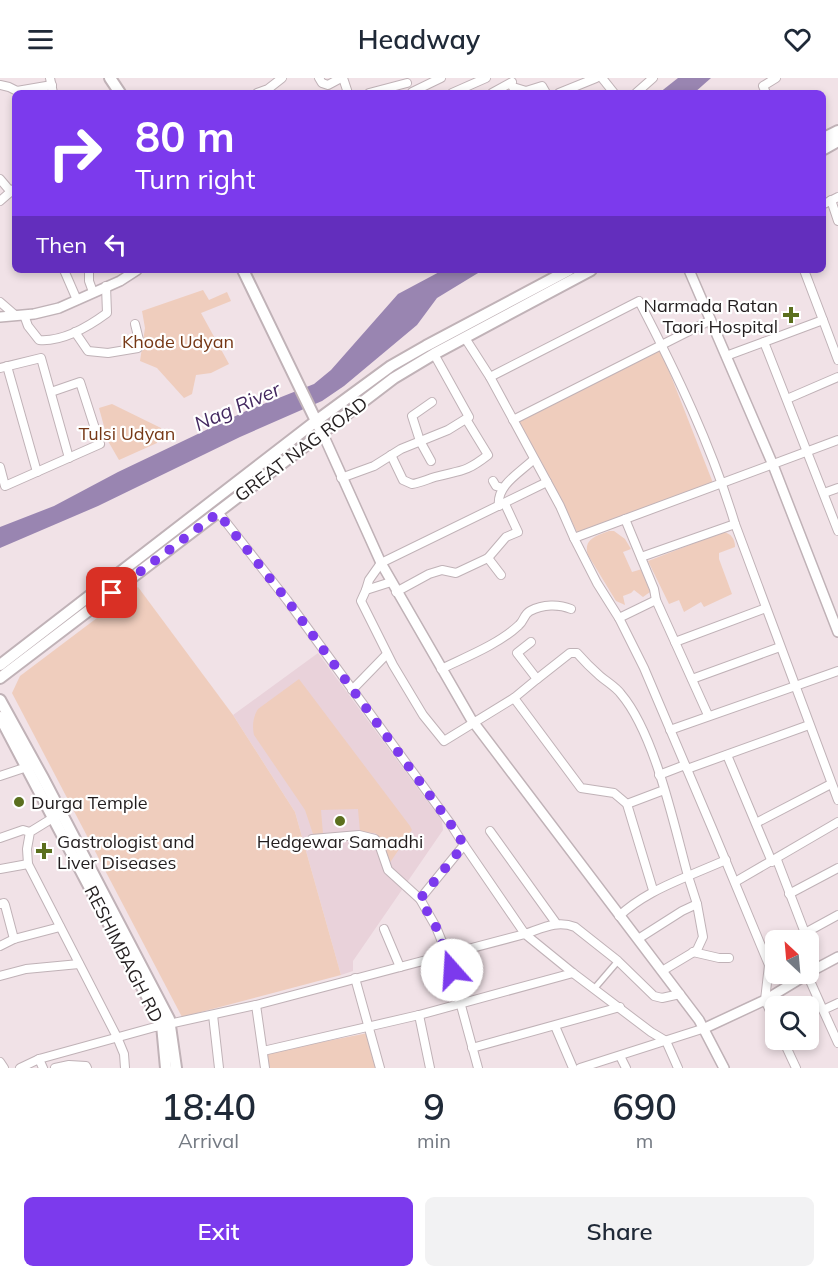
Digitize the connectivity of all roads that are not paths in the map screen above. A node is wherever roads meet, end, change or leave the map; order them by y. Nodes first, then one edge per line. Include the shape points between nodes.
1 (282, 78) edge
2 (319, 78) edge
3 (342, 78) edge
4 (441, 78) edge
5 (486, 78) edge
6 (596, 78) edge
7 (602, 78) edge
8 (653, 78) edge
9 (776, 78) edge
10 (407, 80) edge
11 (766, 80) edge
12 (0, 85) edge
13 (52, 85) edge
14 (15, 90) edge
15 (23, 90) edge
16 (265, 90) edge
17 (378, 90) edge
18 (418, 90) edge
19 (459, 90) edge
20 (529, 90) edge
21 (544, 90) edge
22 (566, 90) edge
23 (612, 90) edge
24 (639, 90) edge
25 (0, 179) edge
26 (12, 191) edge
27 (831, 200) edge
28 (838, 221) edge
29 (65, 273) edge
30 (89, 273) edge
31 (132, 273) edge
32 (244, 273) edge
33 (563, 273) edge
34 (585, 273) edge
35 (693, 273) edge
36 (805, 273) edge
37 (106, 286) junction
38 (93, 292) junction
39 (77, 300) junction
40 (0, 302) edge
41 (19, 315) junction
42 (0, 317) edge
43 (711, 320) junction
44 (823, 320) junction
45 (135, 324) dead end
46 (75, 332) junction
47 (465, 338) junction
48 (764, 342) junction
49 (662, 345) junction
50 (435, 354) junction
51 (726, 356) junction
52 (838, 360) edge
53 (4, 367) edge
54 (490, 377) junction
55 (838, 377) edge
56 (51, 392) junction
57 (787, 399) junction
58 (432, 402) dead end
59 (314, 417) junction
60 (466, 419) junction
61 (513, 420) junction
62 (322, 432) junction
63 (838, 440) edge
64 (420, 441) junction
65 (808, 451) junction
66 (391, 455) junction
67 (69, 458) junction
68 (534, 459) junction
69 (431, 461) dead end
70 (773, 465) junction
71 (0, 467) edge
72 (37, 472) junction
73 (341, 478) junction
74 (493, 481) dead end
75 (547, 482) junction
76 (723, 482) junction
77 (503, 488) junction
78 (838, 488) edge
79 (824, 493) junction
80 (502, 505) junction
81 (218, 513) junction
82 (625, 519) junction
83 (735, 524) junction
84 (838, 531) edge
85 (574, 538) junction
86 (641, 557) junction
87 (488, 558) junction
88 (381, 563) junction
89 (501, 575) dead end
90 (391, 582) junction
91 (366, 590) junction
92 (396, 592) junction
93 (656, 600) junction
94 (766, 608) junction
95 (572, 609) dead end
96 (620, 618) junction
97 (838, 632) edge
98 (531, 642) dead end
99 (675, 642) junction
100 (780, 647) junction
101 (387, 654) junction
102 (0, 665) edge
103 (441, 669) junction
104 (838, 670) edge
105 (0, 678) edge
106 (537, 679) junction
107 (692, 679) junction
108 (795, 685) junction
109 (352, 690) junction
110 (514, 699) junction
111 (0, 700) edge
112 (708, 715) junction
113 (0, 717) edge
114 (474, 723) junction
115 (809, 725) junction
116 (670, 729) junction
117 (727, 755) junction
118 (31, 766) junction
119 (686, 767) junction
120 (659, 775) junction
121 (0, 776) edge
122 (831, 784) junction
123 (664, 790) junction
124 (838, 800) edge
125 (627, 804) junction
126 (58, 815) junction
127 (838, 822) edge
128 (756, 823) junction
129 (490, 831) dead end
130 (30, 832) junction
131 (0, 838) edge
132 (312, 838) dead end
133 (464, 845) junction
134 (726, 861) junction
135 (774, 861) junction
136 (28, 864) junction
137 (838, 868) edge
138 (0, 869) edge
139 (688, 876) junction
140 (735, 882) junction
141 (653, 890) junction
142 (789, 894) junction
143 (420, 899) junction
144 (0, 904) edge
145 (697, 904) junction
146 (838, 915) edge
147 (619, 916) junction
148 (556, 923) junction
149 (60, 927) junction
150 (384, 929) dead end
151 (802, 930) edge
152 (816, 930) edge
153 (525, 934) junction
154 (14, 939) junction
155 (638, 939) junction
156 (0, 946) edge
157 (693, 952) junction
158 (447, 954) junction
159 (838, 957) edge
160 (729, 958) dead end
161 (618, 961) junction
162 (79, 964) junction
163 (400, 967) junction
164 (819, 967) edge
165 (662, 971) junction
166 (573, 973) junction
167 (0, 976) edge
168 (355, 978) junction
169 (790, 984) edge
170 (812, 984) edge
171 (594, 989) junction
172 (680, 994) junction
173 (765, 996) edge
174 (771, 996) edge
175 (765, 1000) edge
176 (838, 1003) edge
177 (461, 1004) junction
178 (256, 1005) junction
179 (620, 1007) junction
180 (823, 1010) junction
181 (213, 1015) junction
182 (419, 1015) junction
183 (166, 1024) junction
184 (555, 1026) junction
185 (370, 1027) junction
186 (705, 1028) junction
187 (117, 1037) junction
188 (666, 1041) junction
189 (838, 1043) edge
190 (472, 1048) junction
191 (788, 1050) edge
192 (263, 1051) junction
193 (620, 1056) junction
194 (39, 1059) junction
195 (0, 1062) edge
196 (4, 1068) edge
197 (20, 1068) edge
198 (43, 1068) edge
199 (55, 1068) edge
200 (87, 1068) edge
201 (125, 1068) edge
202 (166, 1068) edge
203 (176, 1068) edge
204 (219, 1068) edge
205 (265, 1068) edge
206 (380, 1068) edge
207 (430, 1068) edge
208 (478, 1068) edge
209 (573, 1068) edge
210 (580, 1068) edge
211 (626, 1068) edge
212 (678, 1068) edge
213 (724, 1068) edge
214 (796, 1068) edge

1 - 16 street
2 - 3 street via 328,85
4 - 18 street
5 - 19 street
6 - 22 street
7 - 23 street
8 - 24 street
9 - 11 street
10 - 17 street
12 - 14 street
13 - 15 street
20 - 21 street via 542,86
25 - 26 street
27 - 28 street
29 - 39 street
30 - 38 street
31 - 37 street
32 - 59 main road
33 - 59 main road, GREAT NAG ROAD via 426,345
34 - 47 main road, GREAT NAG ROAD
35 - 43 street
36 - 44 street
37 - 38 street
37 - 46 street via 107,313
38 - 39 street
39 - 41 street via 59,308
40 - 41 street
41 - 42 street
41 - 46 street via 39,340 50,341
43 - 49 street
43 - 51 street
44 - 48 street
44 - 52 street
45 - 46 street via 138,348 108,353 88,351
47 - 50 main road, GREAT NAG ROAD
47 - 54 street
48 - 51 street
48 - 57 street
49 - 54 street via 639,301
49 - 61 street
49 - 76 street
50 - 60 street via 469,417
50 - 62 main road, GREAT NAG ROAD via 394,378
51 - 70 street
53 - 56 street via 40,358
53 - 72 street
54 - 61 street
55 - 57 street
56 - 67 street
56 - 67 street via 80,382 100,444
57 - 65 street
58 - 64 street via 412,416
59 - 62 main road
59 - 102 main road, GREAT NAG ROAD
60 - 64 street
60 - 66 street via 488,455 462,472 412,484 403,480
61 - 68 street
62 - 73 street
62 - 81 main road, GREAT NAG ROAD
63 - 65 street
64 - 66 street
64 - 69 street
65 - 70 street
65 - 79 street
66 - 73 street
67 - 72 street
68 - 75 street
68 - 77 street
70 - 76 street
70 - 97 street
71 - 72 street via 6,486
73 - 88 street
74 - 77 street
75 - 80 street
75 - 85 street
76 - 82 street
76 - 83 street
77 - 80 street via 498,499
78 - 79 street
79 - 84 street
80 - 87 street via 518,532 506,537
80 - 88 street
81 - 105 main road, GREAT NAG ROAD
81 - 109 street
82 - 85 street
82 - 86 street
83 - 86 street
83 - 94 street
85 - 96 street
86 - 93 street
87 - 89 street
87 - 92 street via 456,573 442,570 429,574
88 - 90 street
88 - 91 street
90 - 91 street
90 - 92 street
91 - 101 street via 361,601
92 - 103 street
93 - 96 street
93 - 99 street
94 - 99 street
94 - 100 street
95 - 103 street via 558,605 528,612 519,625
96 - 116 street
98 - 106 street via 517,653
99 - 107 street
100 - 107 street
100 - 108 street
101 - 109 street
101 - 114 street via 444,741
103 - 114 street
104 - 108 street
106 - 110 street
106 - 120 street via 570,653 577,653 621,693 634,713
107 - 112 street
108 - 112 street
108 - 115 street
109 - 133 street
110 - 114 street
110 - 125 street via 581,788 614,793
111 - 118 main road
112 - 116 street
113 - 118 main road, RESHIMBAGH RD
114 - 147 street
115 - 117 street
115 - 122 street
116 - 119 street
117 - 119 street
117 - 128 street
118 - 121 street
118 - 126 main road, RESHIMBAGH RD
119 - 120 street
119 - 134 street
120 - 123 street
122 - 124 street
122 - 128 street
123 - 125 street
123 - 139 street
125 - 141 street
126 - 130 street
126 - 183 main road, RESHIMBAGH RD
127 - 135 street
128 - 135 street
129 - 148 street
130 - 131 street via 23,830
130 - 136 street
132 - 143 street via 359,835 375,839 388,870
133 - 143 street
133 - 153 street
134 - 139 street
134 - 140 street
135 - 140 street
135 - 142 street
136 - 138 street
136 - 149 street
137 - 142 street
139 - 141 street
139 - 145 street
140 - 173 street via 769,965
141 - 147 street
142 - 151 street
143 - 158 street
144 - 154 street via 5,905
145 - 155 street
145 - 157 street via 703,937
146 - 152 street
147 - 155 street
148 - 153 street
148 - 161 street via 575,927
149 - 154 street
149 - 162 street
150 - 163 street
153 - 158 street
153 - 166 street
154 - 156 street
155 - 165 street
157 - 160 street
157 - 165 street
158 - 163 street
158 - 177 street
159 - 164 street
161 - 171 street
161 - 172 street via 654,996
162 - 167 street via 26,969
162 - 187 street
163 - 168 street
165 - 172 street
166 - 171 street
166 - 177 street
168 - 178 street
168 - 185 street
169 - 174 street
170 - 180 street
171 - 179 street
172 - 186 street
175 - 186 street
176 - 180 street
177 - 182 street
177 - 190 street
178 - 181 street
178 - 192 street
179 - 184 street
179 - 188 street
180 - 189 street
181 - 183 street
181 - 204 street
182 - 185 street
182 - 207 street
183 - 187 street
183 - 202 main road, RESHIMBAGH RD
183 - 203 main road
184 - 190 street
184 - 209 street
185 - 192 street
185 - 206 street
186 - 188 street
186 - 213 street
187 - 194 street
187 - 201 street
188 - 193 street
188 - 212 street
190 - 208 street
191 - 214 street
192 - 205 street
193 - 210 street
193 - 211 street
194 - 197 street
194 - 198 street
195 - 196 street
199 - 200 street

